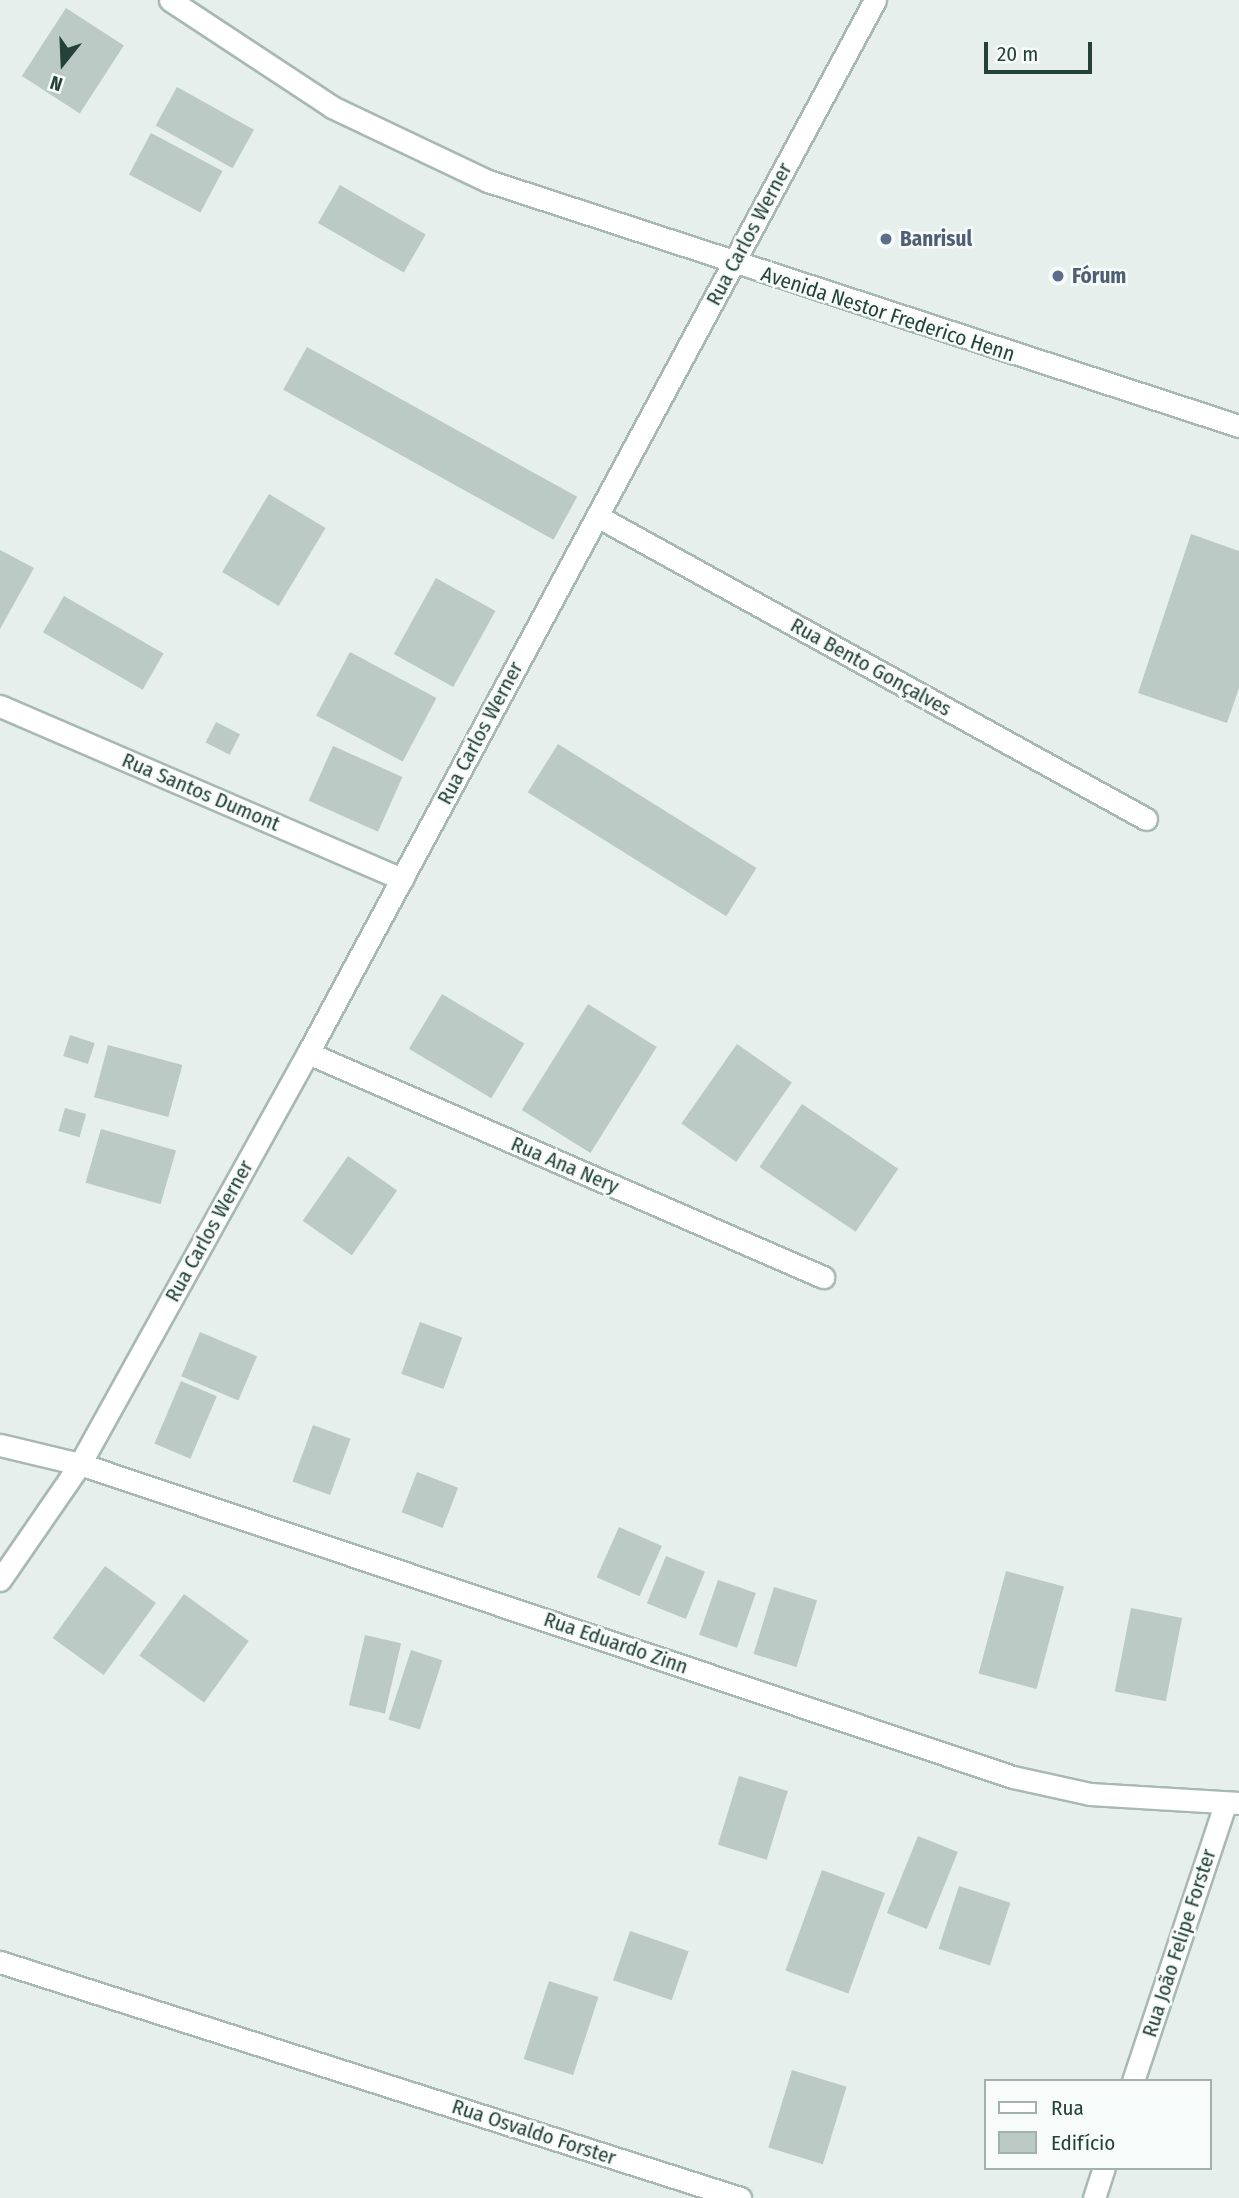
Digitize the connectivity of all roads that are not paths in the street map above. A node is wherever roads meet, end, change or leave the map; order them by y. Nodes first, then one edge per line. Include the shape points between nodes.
1 (170, 0) edge
2 (875, 0) edge
3 (733, 264) junction
4 (1239, 426) edge
5 (597, 516) junction
6 (0, 706) edge
7 (1146, 819) dead end
8 (402, 879) junction
9 (308, 1053) junction
10 (822, 1277) dead end
11 (0, 1445) edge
12 (80, 1464) junction
13 (0, 1580) edge
14 (1232, 1804) edge
15 (0, 1962) edge
16 (1134, 2079) edge
17 (1103, 2170) edge
18 (740, 2198) edge
19 (1094, 2198) edge

1 - 3 street, Avenida Nestor Frederico Henn via 332,107 464,170
2 - 3 street, Rua Carlos Werner
3 - 4 street, Avenida Nestor Frederico Henn
3 - 5 street, Rua Carlos Werner
5 - 7 street, Rua Bento Gonçalves
5 - 8 street, Rua Carlos Werner
6 - 8 street, Rua Santos Dumont
8 - 9 street, Rua Carlos Werner
9 - 10 street, Rua Ana Nery
9 - 12 street, Rua Carlos Werner
11 - 12 street, Rua Eduardo Zinn
12 - 13 street, Rua Carlos Werner
12 - 14 street, Rua Eduardo Zinn via 1013,1777 1090,1794
14 - 16 street, Rua João Felipe Forster
15 - 18 street, Rua Osvaldo Forster
17 - 19 street

